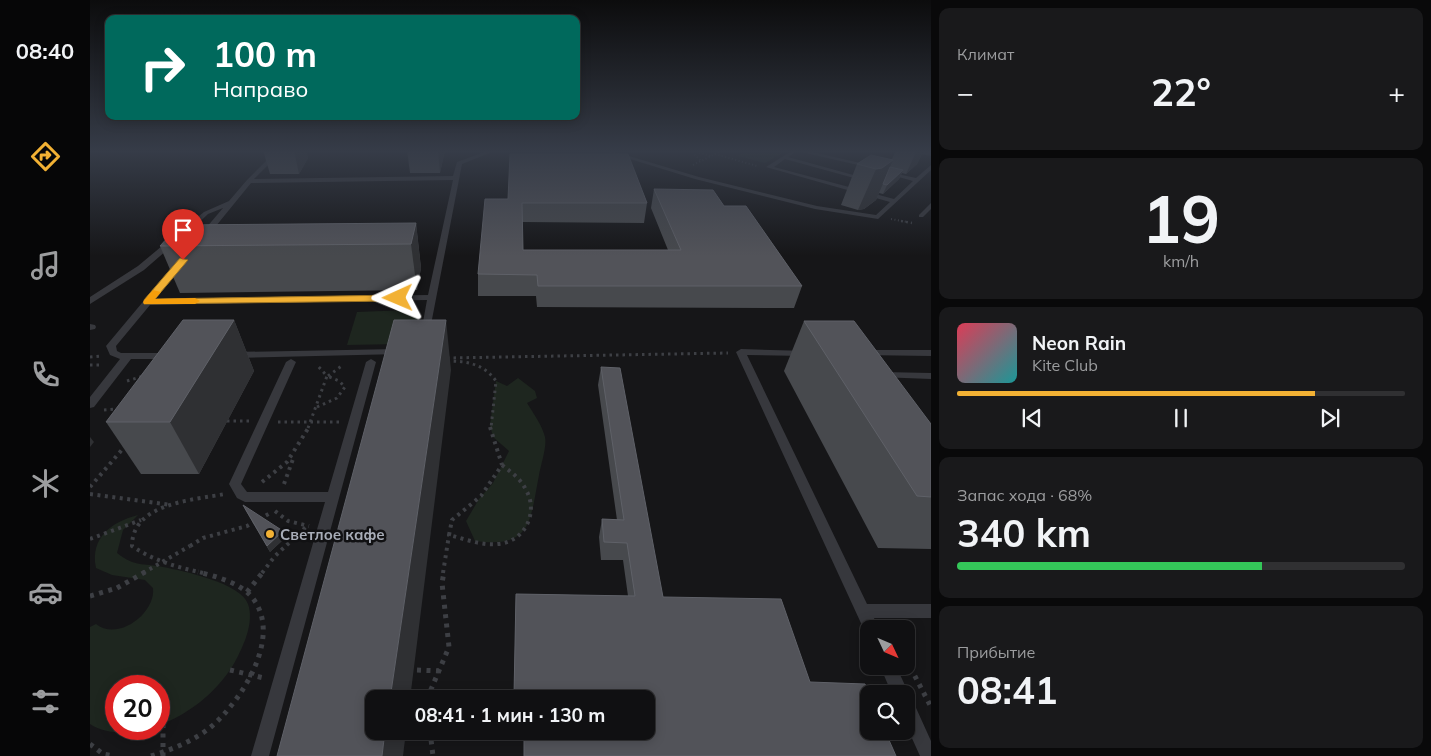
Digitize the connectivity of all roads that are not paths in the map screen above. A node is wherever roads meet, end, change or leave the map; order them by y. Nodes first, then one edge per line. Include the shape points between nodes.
1 (245, 185) edge
2 (455, 185) edge
3 (727, 185) edge
4 (910, 185) edge
5 (841, 186) edge
6 (895, 201) junction
7 (231, 203) junction
8 (931, 206) edge
9 (921, 216) dead end
10 (201, 238) edge
11 (183, 260) edge
12 (432, 297) junction
13 (90, 301) edge
14 (148, 302) junction
15 (425, 342) edge
16 (411, 351) edge
17 (820, 353) edge
18 (849, 353) edge
19 (931, 353) edge
20 (225, 355) edge
21 (128, 356) junction
22 (177, 356) edge
23 (291, 362) dead end
24 (371, 362) dead end
25 (872, 375) edge
26 (931, 376) edge
27 (95, 407) edge
28 (333, 497) junction
29 (863, 611) junction
30 (931, 611) edge
31 (867, 620) edge
32 (915, 724) edge
33 (260, 756) edge
34 (930, 756) edge

1 - 7 lane
2 - 12 lane
3 - 6 lane via 836,212 878,217
4 - 6 lane
5 - 6 lane
7 - 10 lane
7 - 13 lane via 206,213 141,268
8 - 9 lane
11 - 14 lane
12 - 14 lane
12 - 15 lane
14 - 21 lane via 111,346 113,353
16 - 20 lane
17 - 29 lane via 741,352
18 - 19 lane
21 - 22 lane
21 - 27 lane via 103,388
23 - 28 lane via 235,484 245,497
24 - 28 lane
25 - 26 lane
28 - 33 lane
29 - 30 lane
29 - 31 lane
32 - 34 lane

